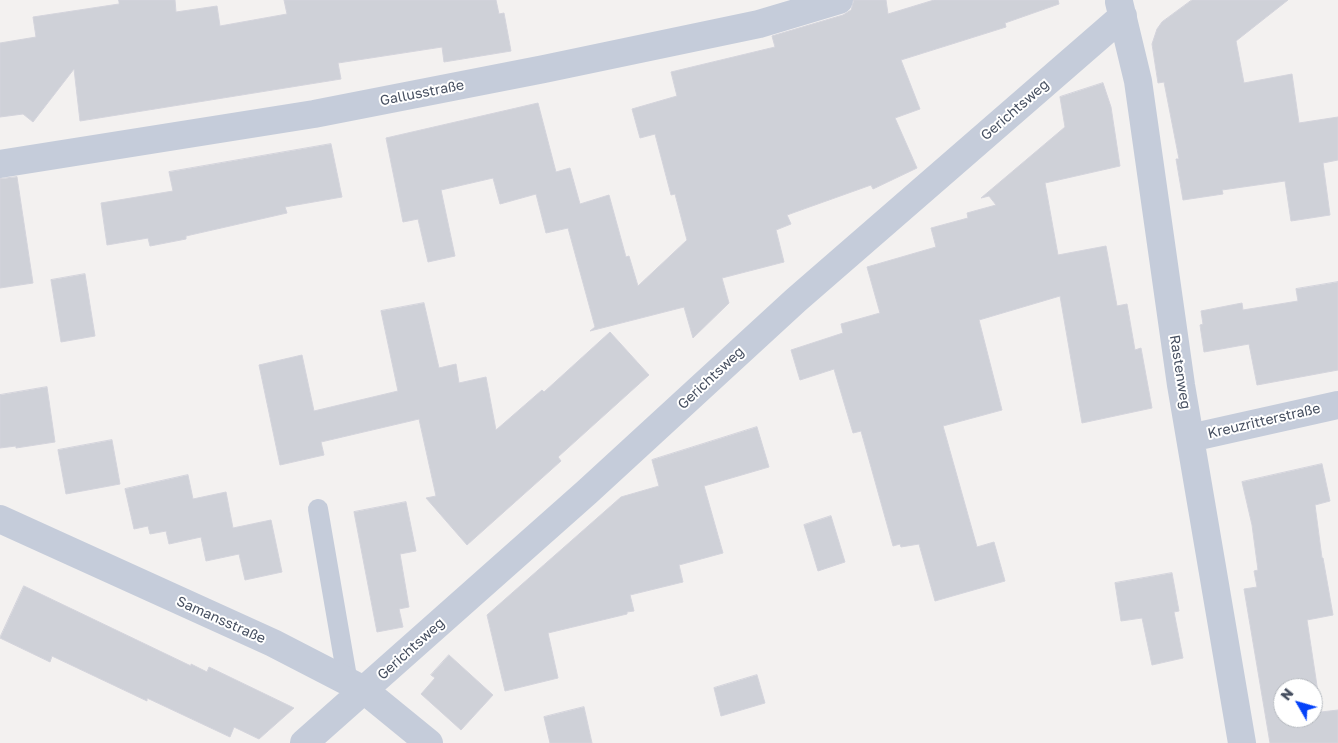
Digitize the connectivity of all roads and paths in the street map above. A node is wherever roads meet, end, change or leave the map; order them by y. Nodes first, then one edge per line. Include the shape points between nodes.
1 (839, 0) edge
2 (1121, 8) edge
3 (0, 164) edge
4 (1338, 405) edge
5 (1190, 438) junction
6 (318, 509) dead end
7 (0, 519) edge
8 (356, 686) junction
9 (304, 743) edge
10 (429, 743) edge
11 (1242, 743) edge

1 - 3 street, Gallusstraße via 759,24 314,114
2 - 5 street, Rastenweg via 1138,81
2 - 8 street, Gerichtsweg via 587,492
4 - 5 street, Kreuzritterstraße
5 - 11 street, Rastenweg
6 - 8 lane
7 - 8 street, Samansstraße via 273,644
8 - 9 street, Gerichtsweg
8 - 10 street, Samansstraße

